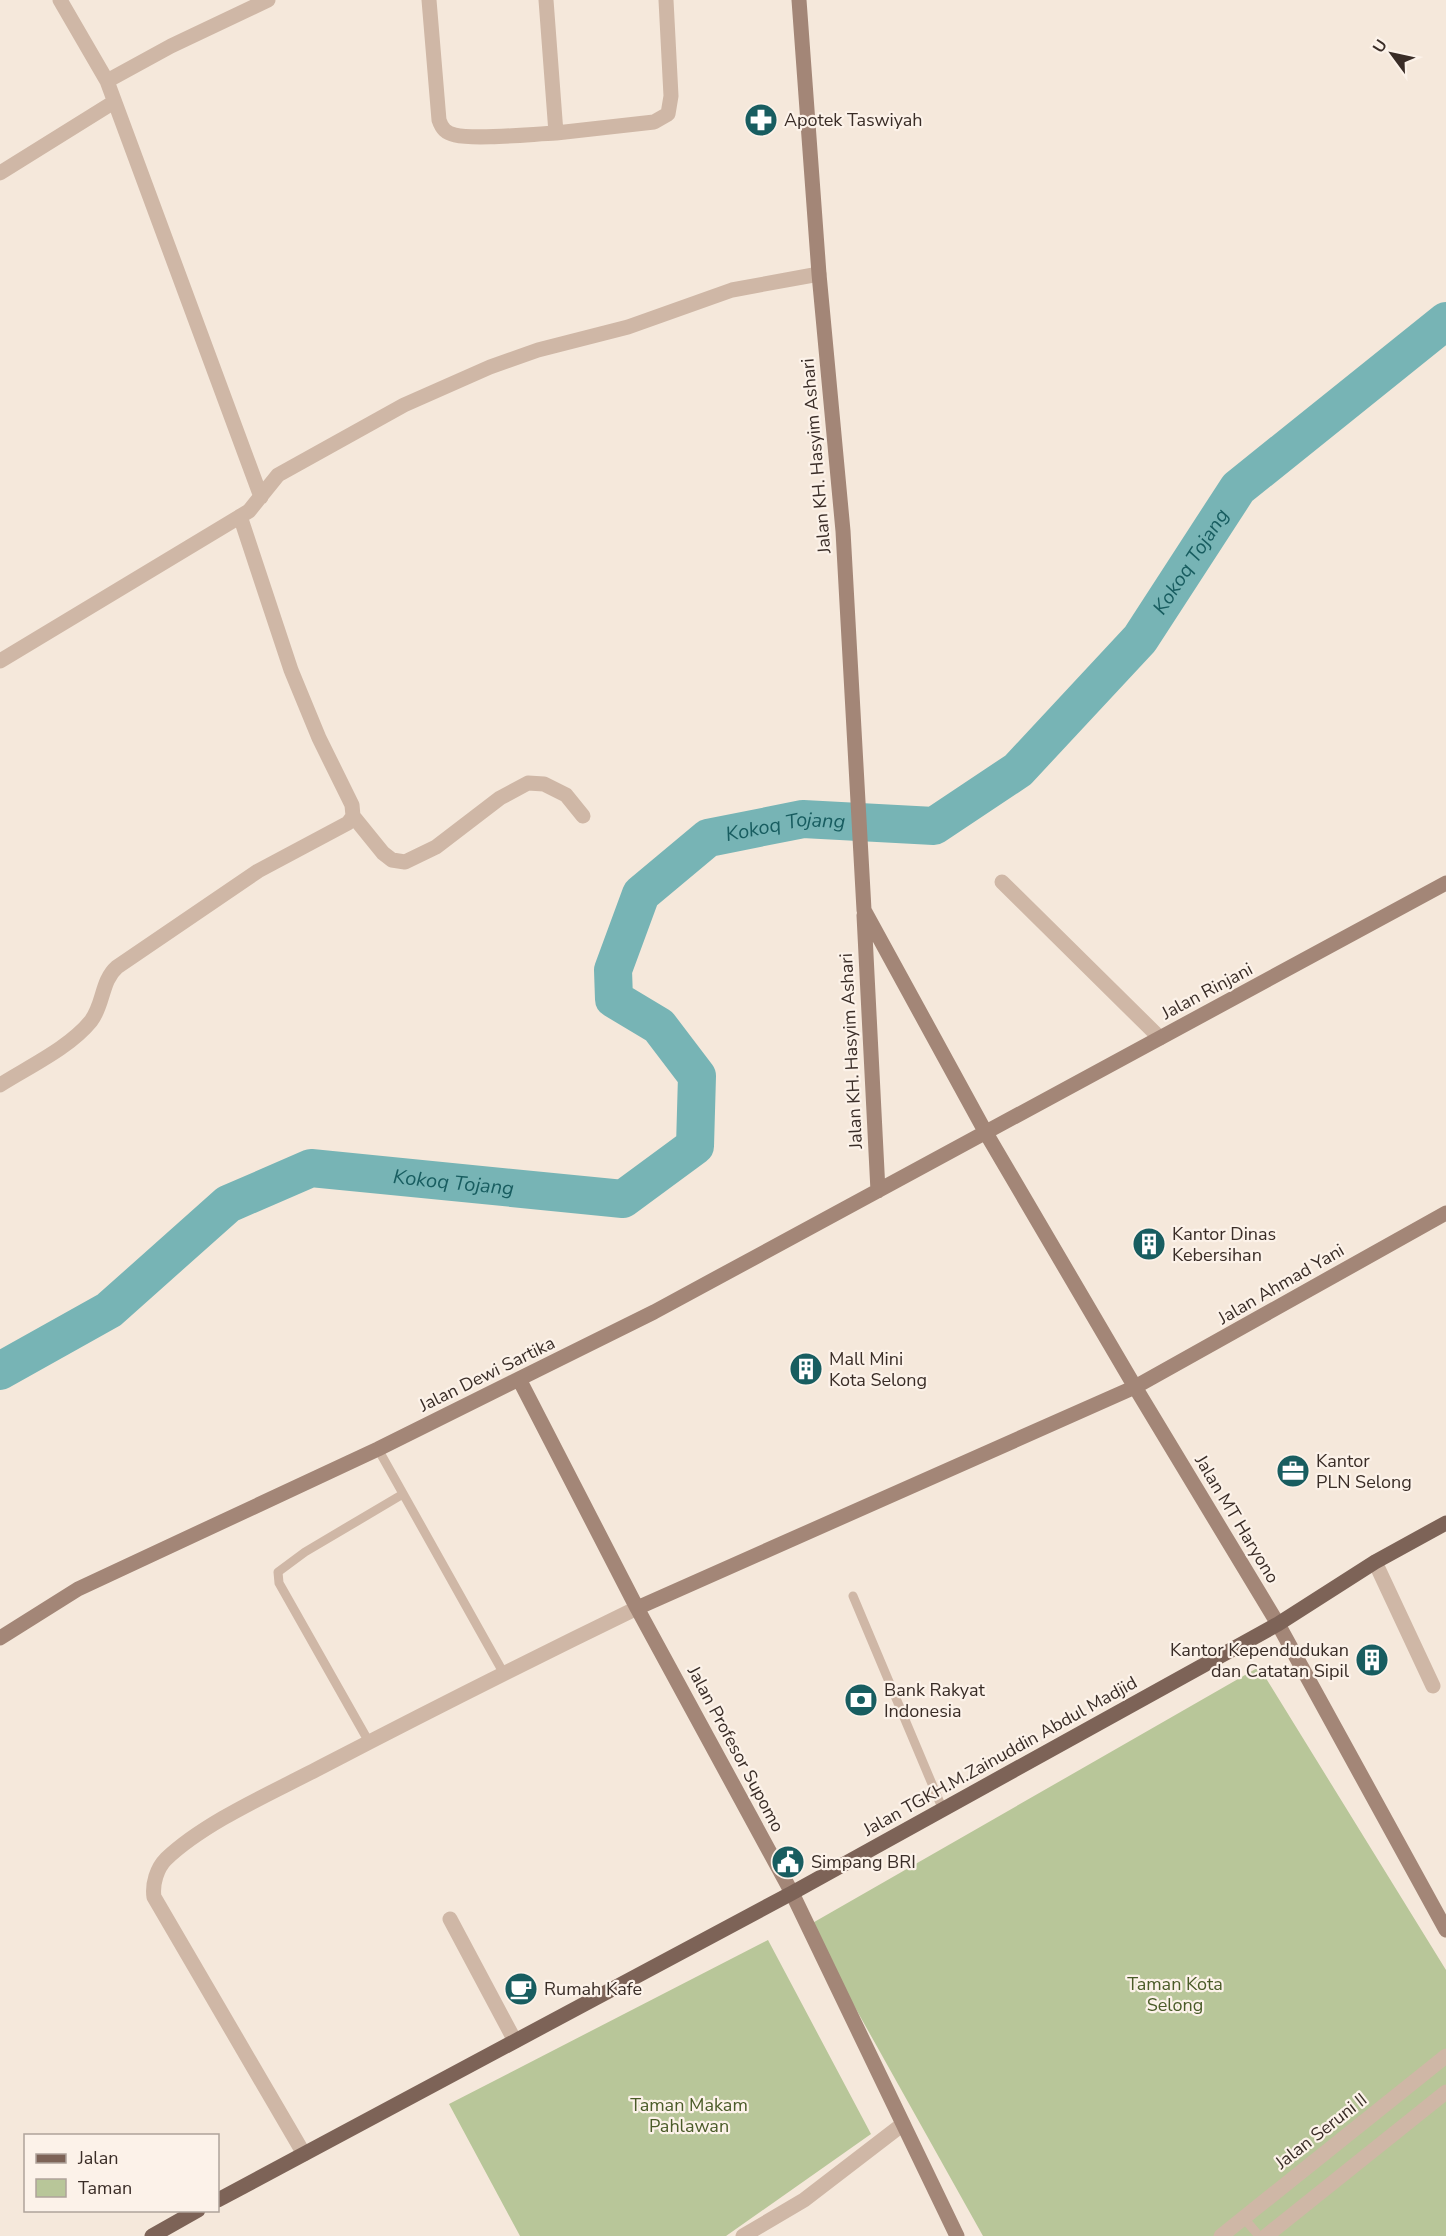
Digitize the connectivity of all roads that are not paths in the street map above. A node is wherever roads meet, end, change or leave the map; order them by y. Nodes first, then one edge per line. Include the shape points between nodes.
1 (60, 0) edge
2 (268, 0) edge
3 (429, 0) edge
4 (546, 0) edge
5 (666, 0) edge
6 (799, 0) edge
7 (107, 81) junction
8 (114, 102) junction
9 (556, 133) junction
10 (0, 173) edge
11 (819, 274) junction
12 (261, 497) junction
13 (240, 516) junction
14 (0, 661) edge
15 (353, 816) junction
16 (583, 816) dead end
17 (1002, 882) dead end
18 (1446, 883) edge
19 (864, 910) junction
20 (1160, 1038) junction
21 (0, 1085) edge
22 (986, 1132) junction
23 (878, 1191) junction
24 (1446, 1213) edge
25 (520, 1381) junction
26 (1135, 1387) junction
27 (378, 1449) junction
28 (404, 1494) junction
29 (1446, 1523) edge
30 (1375, 1562) junction
31 (854, 1596) dead end
32 (638, 1608) junction
33 (1278, 1624) junction
34 (0, 1638) edge
35 (503, 1672) junction
36 (1433, 1686) dead end
37 (369, 1742) junction
38 (943, 1810) junction
39 (792, 1893) junction
40 (450, 1919) dead end
41 (1446, 1930) edge
42 (515, 2041) junction
43 (1446, 2056) edge
44 (1446, 2092) edge
45 (903, 2124) junction
46 (304, 2154) junction
47 (219, 2199) edge
48 (196, 2212) edge
49 (1243, 2217) junction
50 (152, 2236) edge
51 (743, 2236) edge
52 (957, 2236) edge
53 (1221, 2236) edge
54 (1259, 2236) edge
55 (1266, 2236) edge

1 - 7 street
2 - 7 street
3 - 9 street via 442,129 457,136
4 - 9 street
5 - 9 street via 671,96 668,114 654,122
6 - 11 street, Jalan KH. Hasyim Ashari
7 - 8 street
8 - 10 street
8 - 12 street
11 - 12 street via 732,290 628,327 490,367 404,405 278,475
11 - 19 street, Jalan KH. Hasyim Ashari via 843,531
12 - 13 street
13 - 14 street
13 - 15 street via 291,670 352,805
15 - 16 street via 383,853 392,860 405,862 436,848 500,798 528,783 544,784 566,795
15 - 21 street via 348,823 258,871 117,967 106,981 97,1012 83,1030
17 - 20 street
18 - 20 street, Jalan Rinjani
19 - 22 street, Jalan KH. Hasyim Ashari
19 - 23 street, Jalan KH. Hasyim Ashari
20 - 22 street, Jalan Rinjani
22 - 23 street, Jalan Dewi Sartika
22 - 26 street, Jalan MT Haryono
23 - 25 street, Jalan Dewi Sartika
24 - 26 street, Jalan Ahmad Yani
25 - 27 street, Jalan Dewi Sartika
25 - 32 street, Jalan Profesor Supomo
26 - 32 street, Jalan Ahmad Yani
26 - 33 street, Jalan MT Haryono
27 - 28 lane
27 - 34 street, Jalan Dewi Sartika via 78,1589
28 - 35 lane
28 - 37 lane via 278,1572 279,1583
29 - 30 main road, Jalan TGKH.M.Zainuddin Abdul Madjid
30 - 33 main road, Jalan TGKH.M.Zainuddin Abdul Madjid
30 - 36 street
31 - 38 lane
32 - 35 street
32 - 39 street, Jalan Profesor Supomo
33 - 38 main road, Jalan TGKH.M.Zainuddin Abdul Madjid
33 - 41 street, Jalan MT Haryono
35 - 37 street
37 - 46 street via 186,1843 164,1861 153,1888 154,1897
38 - 39 main road, Jalan TGKH.M.Zainuddin Abdul Madjid
39 - 42 main road, Jalan TGKH.M.Zainuddin Abdul Madjid
39 - 45 street, Jalan Profesor Supomo
40 - 42 street
42 - 46 main road, Jalan TGKH.M.Zainuddin Abdul Madjid
43 - 49 street, Jalan Seruni II
44 - 55 street
45 - 51 street via 804,2200
45 - 52 street, Jalan Profesor Supomo
46 - 47 main road, Jalan TGKH.M.Zainuddin Abdul Madjid
48 - 50 main road
49 - 53 street, Jalan Seruni II
49 - 54 lane

